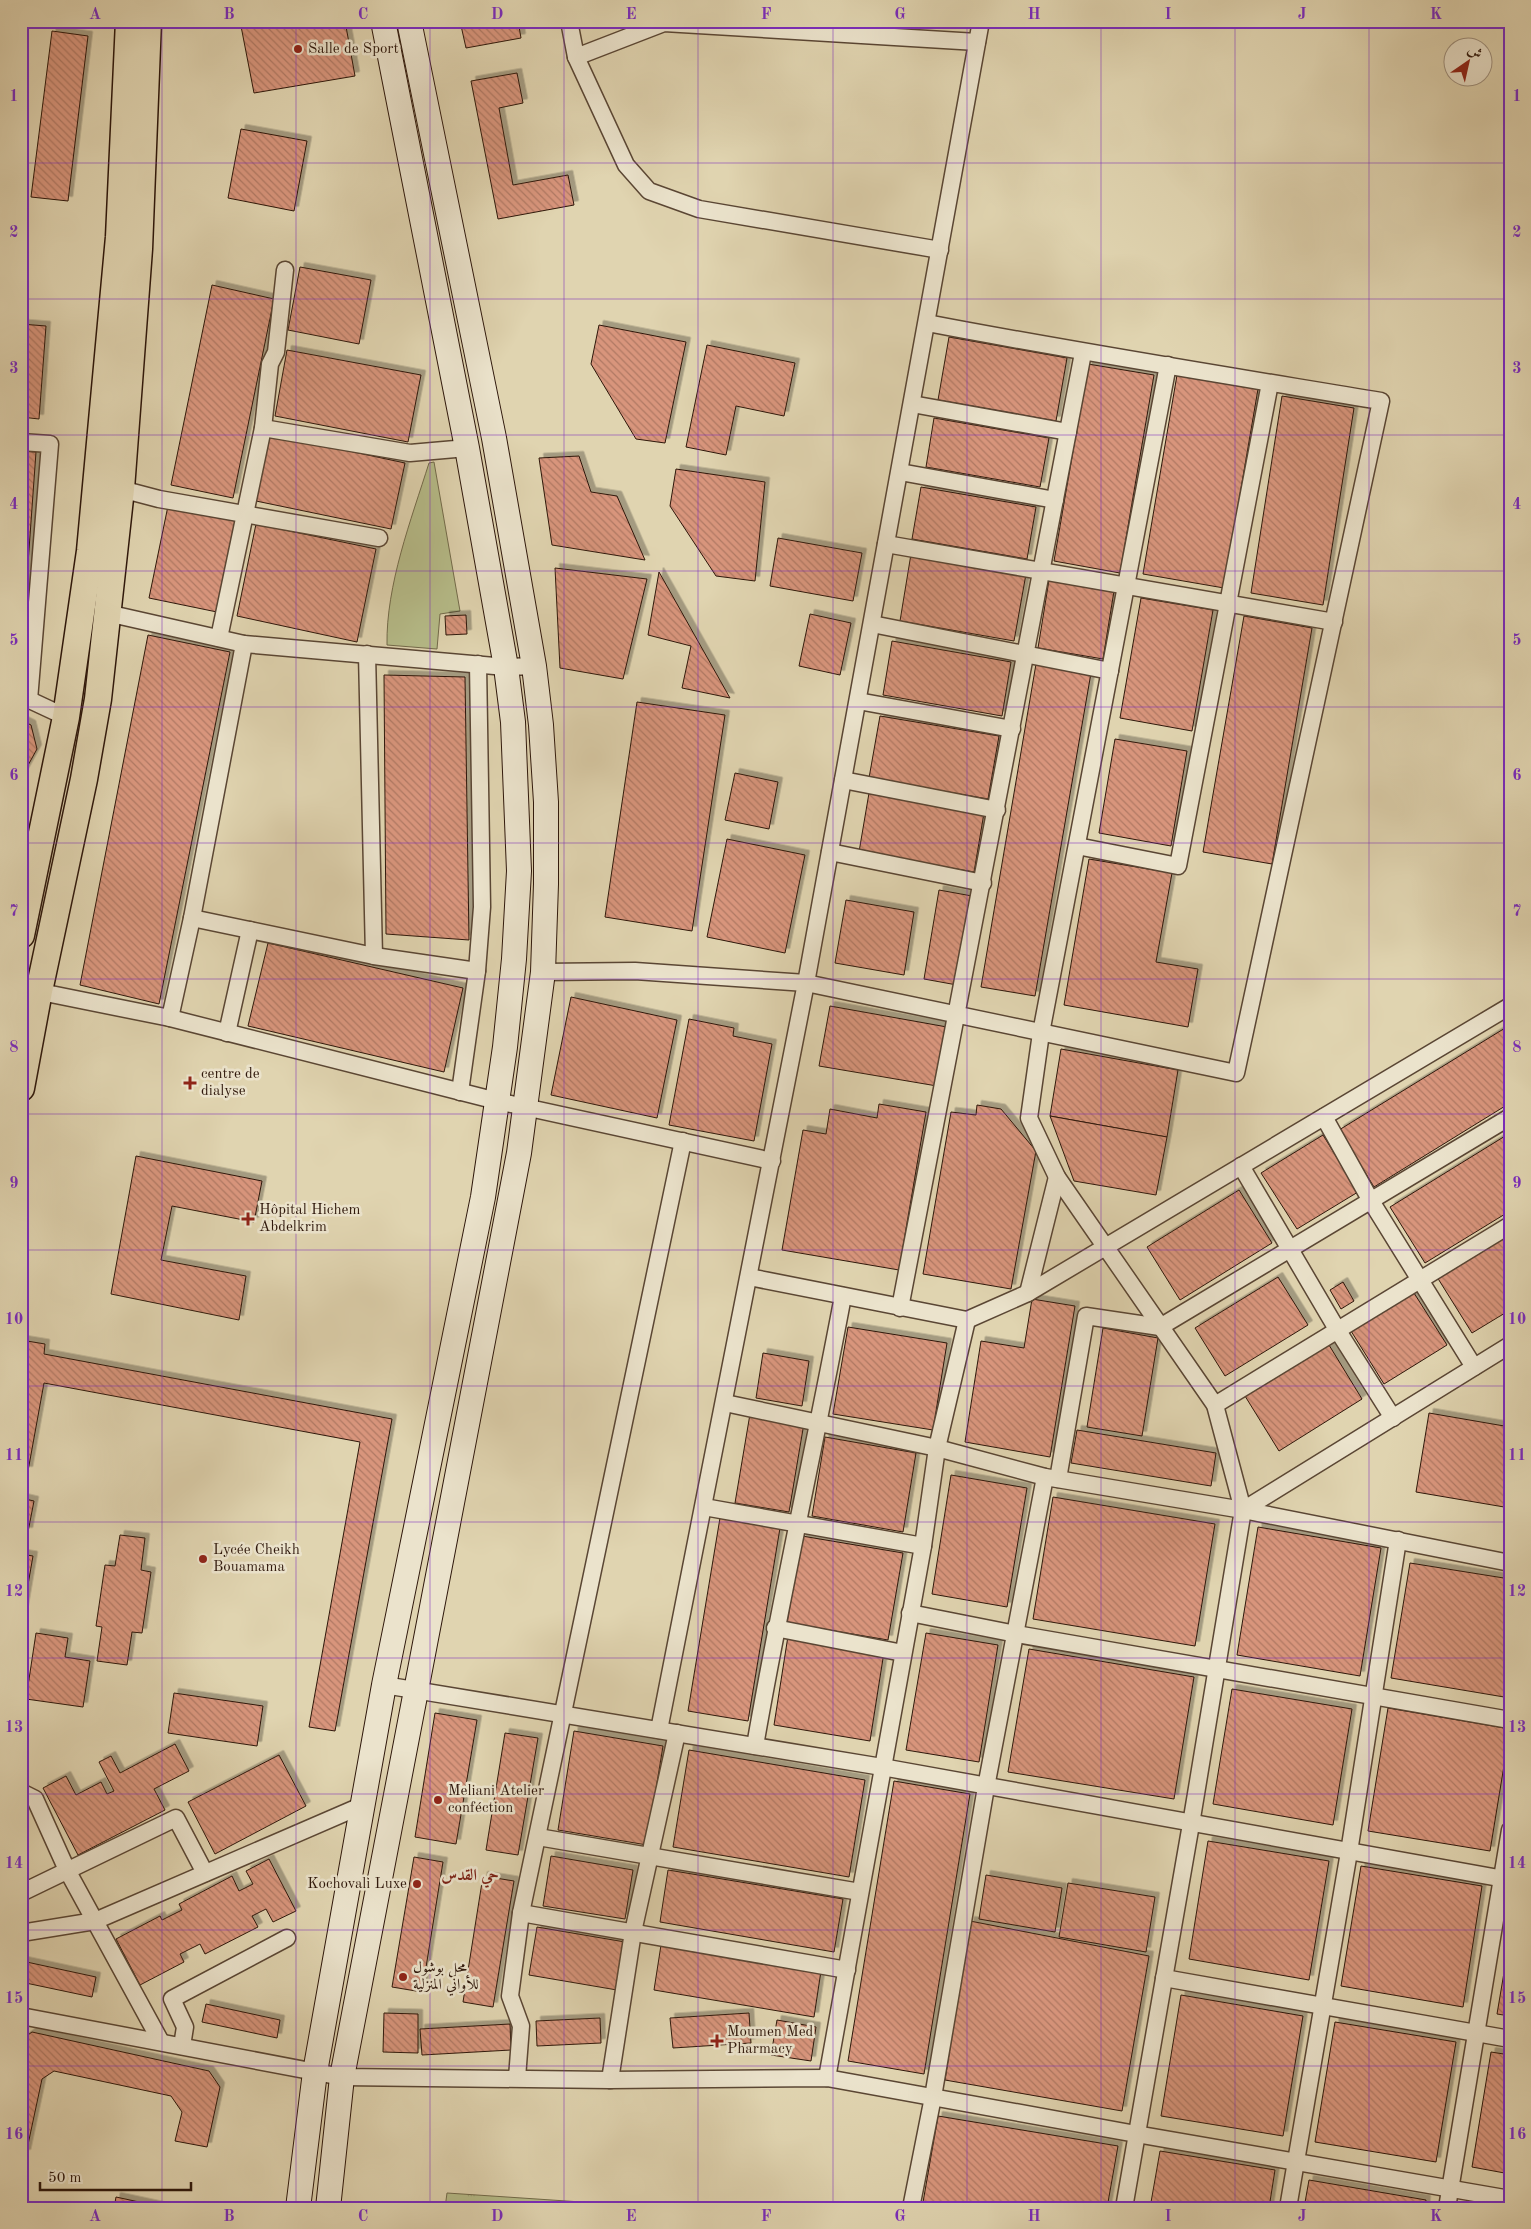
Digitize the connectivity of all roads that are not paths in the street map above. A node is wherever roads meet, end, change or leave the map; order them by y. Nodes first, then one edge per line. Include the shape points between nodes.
1 (129, 21) edge
2 (148, 21) edge
3 (383, 21) edge
4 (409, 21) edge
5 (569, 21) edge
6 (981, 21) edge
7 (978, 42) junction
8 (576, 57) junction
9 (940, 250) junction
10 (285, 270) dead end
11 (927, 323) junction
12 (1083, 353) junction
13 (1168, 365) junction
14 (1270, 383) junction
15 (912, 404) junction
16 (263, 428) junction
17 (1068, 432) junction
18 (21, 442) edge
19 (467, 448) junction
20 (900, 472) junction
21 (121, 489) junction
22 (1055, 500) junction
23 (244, 514) junction
24 (379, 538) dead end
25 (886, 544) junction
26 (1042, 572) junction
27 (1126, 587) junction
28 (1228, 604) junction
29 (107, 613) junction
30 (1334, 622) junction
31 (872, 624) junction
32 (219, 638) junction
33 (244, 644) junction
34 (368, 654) junction
35 (1026, 655) junction
36 (478, 664) junction
37 (534, 666) junction
38 (506, 667) junction
39 (1110, 671) junction
40 (25, 698) edge
41 (858, 701) junction
42 (66, 717) junction
43 (1012, 729) junction
44 (843, 780) junction
45 (996, 810) junction
46 (1077, 846) junction
47 (830, 852) junction
48 (983, 883) junction
49 (192, 918) junction
50 (250, 930) junction
51 (21, 935) edge
52 (374, 956) junction
53 (477, 971) junction
54 (543, 972) junction
55 (806, 983) junction
56 (30, 989) edge
57 (1510, 1006) edge
58 (958, 1015) junction
59 (170, 1018) junction
60 (228, 1033) junction
61 (1042, 1033) junction
62 (21, 1088) edge
63 (460, 1092) junction
64 (497, 1100) junction
65 (526, 1107) junction
66 (1324, 1117) junction
67 (1510, 1117) edge
68 (683, 1141) junction
69 (772, 1161) junction
70 (1241, 1166) junction
71 (1057, 1177) junction
72 (1370, 1201) junction
73 (1510, 1225) edge
74 (1105, 1247) junction
75 (1290, 1249) junction
76 (749, 1277) junction
77 (1420, 1280) junction
78 (1028, 1293) junction
79 (843, 1296) junction
80 (900, 1308) junction
81 (967, 1320) junction
82 (1160, 1327) junction
83 (1338, 1331) junction
84 (1510, 1345) edge
85 (1474, 1367) junction
86 (725, 1403) junction
87 (1215, 1405) junction
88 (1392, 1418) junction
89 (819, 1422) junction
90 (937, 1448) junction
91 (1052, 1478) junction
92 (704, 1507) junction
93 (1243, 1510) junction
94 (796, 1524) junction
95 (1398, 1540) junction
96 (923, 1546) junction
97 (1510, 1563) edge
98 (910, 1613) junction
99 (776, 1628) junction
100 (1016, 1634) junction
101 (902, 1653) junction
102 (1217, 1669) junction
103 (384, 1684) junction
104 (416, 1690) junction
105 (1373, 1696) junction
106 (564, 1714) junction
107 (1510, 1720) edge
108 (659, 1730) junction
109 (677, 1733) junction
110 (755, 1746) junction
111 (882, 1767) junction
112 (986, 1787) junction
113 (21, 1792) edge
114 (363, 1805) junction
115 (1192, 1824) junction
116 (1510, 1830) edge
117 (538, 1837) junction
118 (1348, 1852) junction
119 (650, 1856) junction
120 (68, 1870) junction
121 (205, 1873) junction
122 (1505, 1879) edge
123 (860, 1892) junction
124 (21, 1893) edge
125 (521, 1913) junction
126 (95, 1921) junction
127 (633, 1932) junction
128 (21, 1933) edge
129 (288, 1938) dead end
130 (847, 1970) junction
131 (1164, 1978) junction
132 (1322, 2006) junction
133 (21, 2016) edge
134 (1475, 2033) junction
135 (1510, 2039) edge
136 (161, 2042) junction
137 (182, 2046) junction
138 (315, 2072) junction
139 (342, 2077) junction
140 (517, 2078) junction
141 (827, 2078) junction
142 (610, 2080) junction
143 (933, 2097) junction
144 (1136, 2134) junction
145 (1295, 2162) junction
146 (1450, 2189) junction
147 (1510, 2199) edge
148 (298, 2208) edge
149 (328, 2208) edge
150 (910, 2208) edge
151 (1124, 2208) edge
152 (1288, 2208) edge
153 (1447, 2208) edge

1 - 42 main road via 118,237 92,532
2 - 21 main road via 139,249
3 - 19 main road
4 - 37 main road via 494,438
5 - 8 street
6 - 7 street
7 - 8 street via 664,24
7 - 9 street
8 - 9 street via 626,165 649,191 699,209
9 - 11 street
10 - 16 street
11 - 12 street
11 - 15 street
12 - 13 street
12 - 17 street
13 - 14 street
13 - 27 street
14 - 28 street
14 - 30 street via 1382,402
15 - 17 street
15 - 20 street
16 - 19 street via 410,453
16 - 23 street
17 - 22 street
18 - 40 street via 50,444
19 - 38 main road
20 - 22 street
20 - 25 street
21 - 23 street
21 - 29 main road
22 - 26 street
23 - 24 street
23 - 32 street
25 - 26 street
25 - 31 street
26 - 27 street
26 - 35 street
27 - 28 street
27 - 39 street
28 - 30 street
28 - 46 street via 1178,866
29 - 32 street
29 - 56 main road via 98,700 84,779
30 - 61 street via 1236,1074
31 - 35 street
31 - 41 street
32 - 33 street
33 - 34 street
33 - 49 street
34 - 36 street
34 - 52 street
35 - 39 street
35 - 43 street
36 - 38 street
36 - 53 street via 482,907
37 - 38 street
37 - 54 main road via 546,802
38 - 64 main road via 513,732 519,871 514,959
39 - 46 street
40 - 42 street
41 - 43 street
41 - 44 street
42 - 51 main road
43 - 45 street
44 - 45 street
44 - 47 street
45 - 48 street
46 - 61 street
47 - 48 street
47 - 55 street
48 - 58 street
49 - 50 street
49 - 59 street
50 - 52 street
50 - 60 street
52 - 53 street
53 - 63 street
54 - 55 street via 635,971
54 - 65 main road
55 - 58 street
55 - 69 street
56 - 59 street
56 - 62 main road
57 - 66 street
58 - 61 street
58 - 80 street
59 - 60 street
60 - 63 street
61 - 71 street via 1029,1118
63 - 64 street
64 - 65 street
64 - 103 main road via 483,1197
65 - 68 street
65 - 104 main road
66 - 70 street
66 - 72 street
67 - 72 street
68 - 69 street
68 - 106 street
69 - 76 street
70 - 74 street
70 - 75 street
71 - 74 street
71 - 78 street
72 - 75 street
72 - 77 street
73 - 77 street
74 - 78 street
74 - 82 street
75 - 82 street
75 - 83 street
76 - 79 street
76 - 86 street
77 - 83 street
77 - 85 street
78 - 81 street
79 - 80 street
79 - 89 street
80 - 81 street
81 - 90 street
82 - 87 street
82 - 91 street via 1086,1316
83 - 87 street
83 - 88 street
84 - 85 street
85 - 88 street
86 - 89 street
86 - 92 street
87 - 93 street
88 - 93 street
89 - 90 street
89 - 94 street
90 - 91 street
90 - 96 street
91 - 93 street
91 - 100 street
92 - 94 street
92 - 108 street
93 - 95 street
93 - 102 street
94 - 96 street
94 - 99 street
95 - 97 street
95 - 105 street
96 - 98 street
98 - 100 street
98 - 101 street
99 - 101 street
99 - 110 street
100 - 102 street
100 - 112 street
101 - 111 street
102 - 105 street
102 - 115 street
103 - 104 street
103 - 114 main road
104 - 106 street
104 - 139 main road
105 - 107 street
105 - 118 street
106 - 108 street
106 - 117 street
108 - 109 street
109 - 110 street
109 - 119 street
110 - 111 street
111 - 112 street
111 - 123 street
112 - 115 street
112 - 143 street
113 - 120 street via 35,1799
114 - 121 street
114 - 138 main road
115 - 118 street
115 - 131 street
116 - 122 street
117 - 119 street
117 - 125 street
118 - 122 street
118 - 132 street
119 - 123 street
119 - 127 street
120 - 121 street via 176,1818
120 - 124 street
120 - 126 street
121 - 126 street
122 - 134 street
123 - 130 street
125 - 127 street
125 - 140 street via 510,1996 521,2026
126 - 128 street
126 - 136 street
127 - 130 street
127 - 142 street
129 - 137 street via 172,1999 185,2027
130 - 141 street
131 - 132 street
131 - 144 street
132 - 134 street
132 - 145 street
133 - 136 street
134 - 135 street
134 - 146 street
136 - 137 street
137 - 138 street
138 - 139 street
138 - 148 main road
139 - 140 street
139 - 149 main road
140 - 142 street
141 - 142 street
141 - 143 street
143 - 144 street
143 - 150 street
144 - 145 street
144 - 151 street
145 - 146 street
145 - 152 street
146 - 147 street
146 - 153 street

